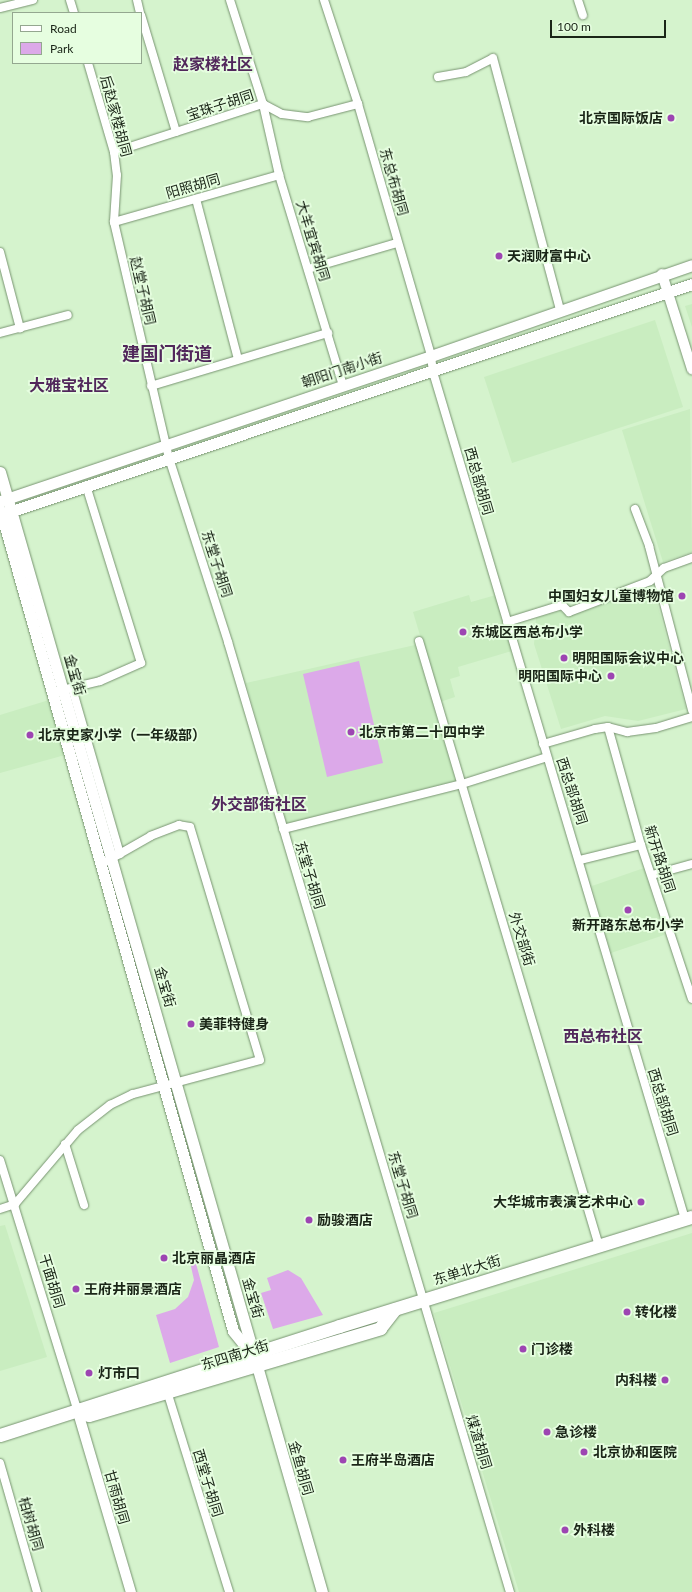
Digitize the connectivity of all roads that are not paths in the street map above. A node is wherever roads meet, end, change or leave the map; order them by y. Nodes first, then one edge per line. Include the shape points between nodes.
1 (33, 0) edge
2 (70, 0) edge
3 (136, 0) edge
4 (230, 0) edge
5 (324, 0) edge
6 (578, 0) edge
7 (0, 8) edge
8 (74, 12) edge
9 (140, 12) edge
10 (583, 15) dead end
11 (142, 17) edge
12 (88, 64) edge
13 (438, 77) dead end
14 (263, 104) junction
15 (358, 104) junction
16 (176, 132) junction
17 (114, 152) junction
18 (117, 175) joint
19 (280, 175) junction
20 (196, 199) junction
21 (114, 222) junction
22 (397, 243) junction
23 (0, 252) edge
24 (692, 265) edge
25 (308, 269) junction
26 (662, 274) junction
27 (692, 284) edge
28 (667, 291) junction
29 (560, 310) junction
30 (68, 315) dead end
31 (20, 328) junction
32 (0, 333) edge
33 (328, 333) junction
34 (431, 356) junction
35 (238, 359) junction
36 (692, 369) edge
37 (433, 372) junction
38 (343, 385) junction
39 (151, 386) junction
40 (167, 445) junction
41 (169, 458) junction
42 (0, 472) edge
43 (86, 485) junction
44 (4, 500) edge
45 (635, 509) dead end
46 (3, 512) edge
47 (692, 558) edge
48 (655, 576) junction
49 (507, 622) junction
50 (419, 641) dead end
51 (68, 689) junction
52 (51, 692) junction
53 (692, 710) edge
54 (692, 717) edge
55 (608, 727) junction
56 (543, 744) junction
57 (547, 757) junction
58 (462, 784) junction
59 (283, 829) junction
60 (641, 845) junction
61 (111, 859) junction
62 (580, 860) junction
63 (692, 864) edge
64 (652, 875) junction
65 (692, 999) edge
66 (176, 1082) junction
67 (164, 1085) junction
68 (65, 1144) junction
69 (0, 1160) edge
70 (15, 1204) junction
71 (84, 1205) dead end
72 (0, 1209) edge
73 (688, 1218) edge
74 (599, 1246) junction
75 (424, 1300) junction
76 (253, 1359) junction
77 (165, 1387) junction
78 (77, 1409) junction
79 (0, 1435) edge
80 (0, 1463) edge
81 (37, 1592) edge
82 (131, 1592) edge
83 (229, 1592) edge
84 (322, 1592) edge
85 (510, 1592) edge

1 - 7 street
2 - 8 street
3 - 9 street
4 - 14 street, 大羊宜宾胡同
5 - 15 street, 东总布胡同
6 - 10 street
11 - 16 street
12 - 17 street, 后赵家楼胡同
13 - 29 street via 466,72 493,58
14 - 15 street, 宝珠子胡同 via 282,114 308,117
14 - 16 street, 宝珠子胡同
14 - 19 street, 大羊宜宾胡同
15 - 22 street, 东总布胡同
16 - 17 street, 宝珠子胡同
17 - 18 street, 后赵家楼胡同
18 - 21 street, 赵堂子胡同
19 - 20 street, 阳照胡同
19 - 25 street, 大羊宜宾胡同
20 - 21 street, 阳照胡同
20 - 35 street
21 - 39 street, 赵堂子胡同
22 - 25 street
22 - 34 street, 东总布胡同
23 - 31 street
24 - 26 main road, 朝阳门南小街
25 - 33 street, 大羊宜宾胡同
26 - 28 street
26 - 29 main road, 朝阳门南小街
27 - 28 main road
28 - 36 street
28 - 37 main road
29 - 34 main road, 朝阳门南小街
30 - 31 street
31 - 32 street
33 - 35 street
33 - 38 street, 大羊宜宾胡同
34 - 37 street, 东总布胡同
34 - 38 main road, 朝阳门南小街
35 - 39 street
37 - 41 main road
37 - 49 street, 西总部胡同
38 - 40 main road, 朝阳门南小街
39 - 40 street, 赵堂子胡同
40 - 41 street, 赵堂子胡同
40 - 44 main road, 朝阳门南小街
41 - 43 main road
41 - 59 street, 东堂子胡同
42 - 44 main road, 金宝街
43 - 46 main road
43 - 51 street via 141,663 100,681
44 - 46 main road, 金宝街
45 - 48 street via 649,546
46 - 51 main road, 金宝街
46 - 52 main road, 金宝街
47 - 48 street via 664,568
48 - 49 street via 650,581 569,612 562,605
48 - 53 street
49 - 56 street, 西总部胡同
50 - 58 street, 外交部街
51 - 52 street
51 - 61 main road, 金宝街
52 - 61 main road, 金宝街
54 - 55 street via 656,728 627,732
55 - 56 street
55 - 60 street, 新开路胡同
56 - 57 street, 西总部胡同
57 - 58 street
57 - 62 street, 西总部胡同
58 - 59 street
58 - 74 street, 外交部街
59 - 75 street, 东堂子胡同
60 - 62 street
60 - 64 street, 新开路胡同
61 - 66 main road, 金宝街
61 - 66 street via 151,836 179,825 190,827 260,1060
61 - 67 main road, 金宝街
62 - 73 street, 西总部胡同 via 629,1036
63 - 64 street
64 - 65 street, 新开路胡同
66 - 67 street
66 - 76 main road, 金宝街
67 - 68 street via 110,1104
67 - 76 main road, 金宝街 via 233,1331
68 - 70 street
68 - 71 street
69 - 70 street, 干面胡同
70 - 72 street
70 - 78 street, 干面胡同
73 - 74 main road, 东单北大街
74 - 75 main road, 东单北大街
75 - 76 main road, 东单北大街
75 - 85 street, 煤渣胡同
76 - 77 main road, 东四南大街
76 - 84 main road, 金鱼胡同
77 - 78 main road, 东四南大街
77 - 83 street, 西堂子胡同
78 - 79 main road, 东四南大街
78 - 82 street, 甘雨胡同
80 - 81 street, 柏树胡同

